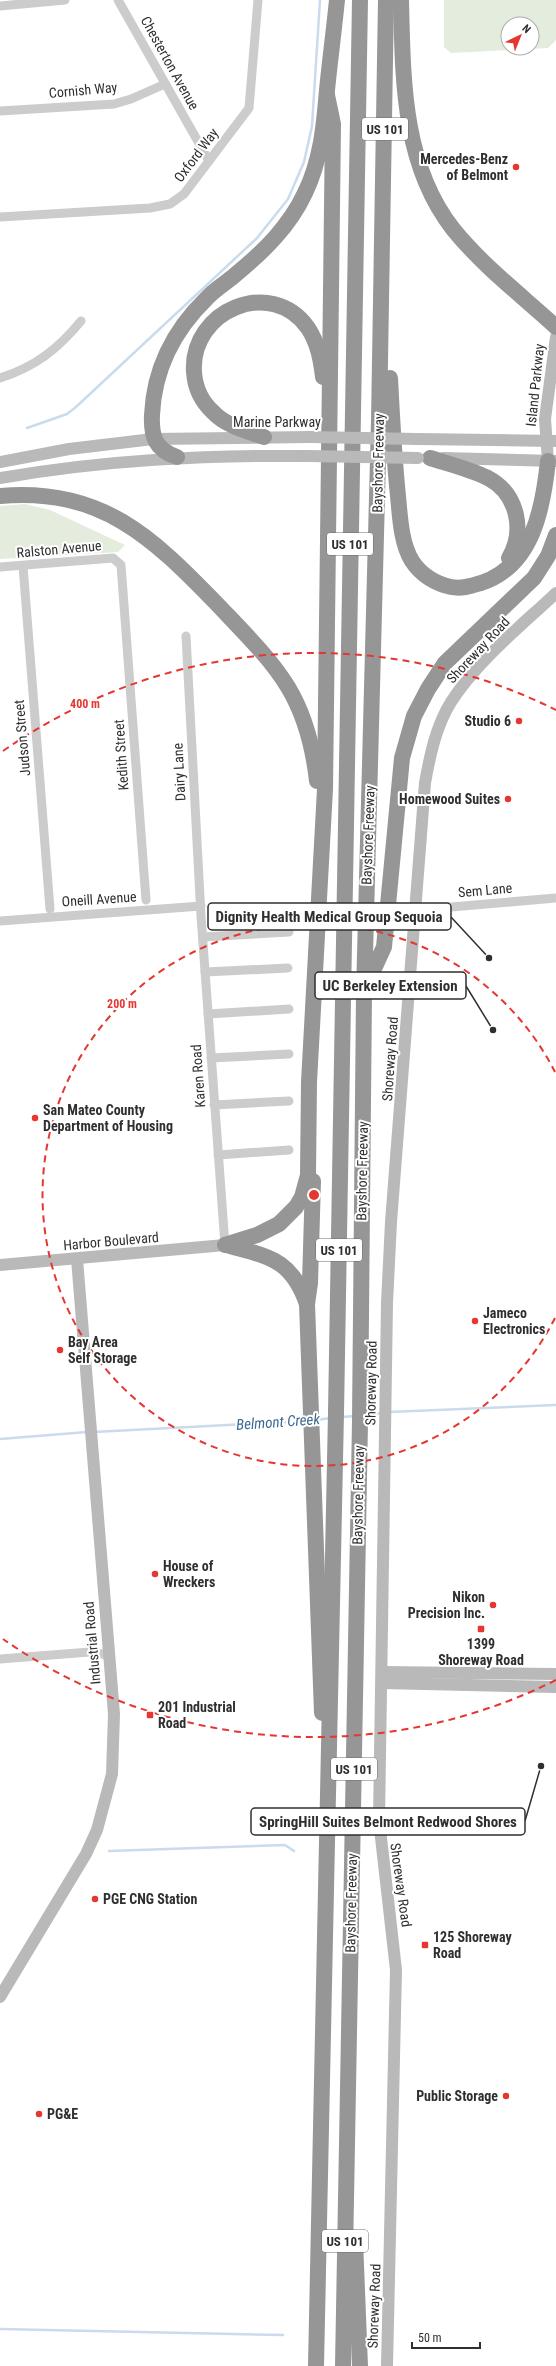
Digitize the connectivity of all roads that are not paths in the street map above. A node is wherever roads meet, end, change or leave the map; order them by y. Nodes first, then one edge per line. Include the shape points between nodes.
1 (65, 0) edge
2 (118, 0) edge
3 (258, 0) edge
4 (337, 0) edge
5 (360, 0) edge
6 (386, 0) edge
7 (401, 0) edge
8 (0, 6) edge
9 (165, 84) junction
10 (327, 95) junction
11 (0, 111) edge
12 (209, 161) junction
13 (0, 217) edge
14 (383, 259) junction
15 (81, 321) dead end
16 (556, 335) edge
17 (0, 378) edge
18 (328, 412) junction
19 (264, 437) junction
20 (153, 439) junction
21 (550, 441) edge
22 (176, 457) junction
23 (424, 458) junction
24 (552, 461) edge
25 (0, 462) edge
26 (0, 478) edge
27 (0, 496) edge
28 (556, 534) edge
29 (119, 561) joint
30 (23, 566) junction
31 (0, 567) edge
32 (487, 581) junction
33 (556, 593) edge
34 (186, 636) dead end
35 (322, 825) junction
36 (556, 898) edge
37 (146, 900) dead end
38 (201, 906) junction
39 (50, 909) dead end
40 (416, 910) junction
41 (0, 922) edge
42 (289, 932) dead end
43 (203, 937) junction
44 (288, 968) dead end
45 (205, 972) junction
46 (364, 993) junction
47 (289, 1009) dead end
48 (208, 1014) junction
49 (288, 1054) dead end
50 (211, 1058) junction
51 (309, 1082) junction
52 (289, 1101) dead end
53 (214, 1105) junction
54 (289, 1150) dead end
55 (218, 1155) junction
56 (225, 1245) junction
57 (77, 1259) junction
58 (0, 1265) edge
59 (307, 1304) junction
60 (108, 1655) junction
61 (0, 1659) edge
62 (556, 1674) edge
63 (382, 1678) junction
64 (556, 1687) edge
65 (329, 1806) junction
66 (0, 1996) edge
67 (348, 2117) junction
68 (315, 2362) edge
69 (343, 2366) edge
70 (360, 2366) edge
71 (387, 2366) edge

1 - 8 street
2 - 9 street, Chesterton Avenue
3 - 12 street, Oxford Way via 251,103 247,113
4 - 10 highway
5 - 65 highway, Bayshore Freeway / US 101
6 - 14 highway, Bayshore Freeway / US 101
7 - 16 highway via 406,105 418,162 430,192 441,212 466,244
9 - 11 street, Cornish Way via 114,104
9 - 12 street, Chesterton Avenue
10 - 18 highway via 332,124 331,397
10 - 20 highway via 323,134 316,164 291,219 260,253 197,308 182,326 167,352 154,394 151,424
12 - 13 street, Oxford Way via 184,194 170,204 150,208
14 - 32 highway via 400,517 407,549 420,571 443,585 468,587
14 - 46 highway, Bayshore Freeway / US 101
15 - 17 street via 54,351 28,368
16 - 21 street, Island Parkway via 547,394
18 - 19 highway via 319,353 307,327 293,314 274,305 260,303 234,307 212,321 198,342 194,378 198,391 213,412 224,421
18 - 35 highway via 326,789
19 - 20 street, Marine Parkway
19 - 21 street, Marine Parkway, bridge
20 - 22 highway via 162,450
20 - 25 street, Marine Parkway via 75,448
21 - 24 street, Island Parkway
22 - 23 street, bridge
22 - 26 street via 109,462
23 - 24 street
23 - 32 highway via 490,479 500,486 514,506 518,528 514,549 500,570
24 - 32 highway via 541,505 527,544 514,563
27 - 35 highway via 32,494 91,506 140,532 180,566 270,660 294,696 311,742
28 - 46 highway via 548,556 534,578 445,664 414,716 402,758 384,947
29 - 30 street, Ralston Avenue via 113,558
29 - 37 street, Kedith Street via 122,569
30 - 31 street, Ralston Avenue
30 - 39 street, Judson Street
33 - 40 street, Shoreway Road via 469,679 451,702 437,731 425,782
34 - 38 street, Dairy Lane
35 - 51 highway
36 - 40 street, Sem Lane
38 - 41 street, Oneill Avenue
38 - 43 street, Karen Road
40 - 63 street, Shoreway Road via 389,1262
42 - 43 street
43 - 45 street, Karen Road
44 - 45 street
45 - 48 street, Karen Road
46 - 67 highway, Bayshore Freeway / US 101 via 360,1415
47 - 48 street
48 - 50 street, Karen Road
49 - 50 street
50 - 53 street, Karen Road
51 - 56 highway via 308,1175 302,1197 292,1212 279,1224 257,1235
51 - 59 highway via 314,1136 310,1283
52 - 53 street
53 - 55 street, Karen Road
54 - 55 street
55 - 56 street, Karen Road
56 - 57 street, Harbor Boulevard
56 - 59 highway via 255,1252 278,1262 296,1278
57 - 58 street, Harbor Boulevard
57 - 60 street, Industrial Road
59 - 65 highway via 320,1686
60 - 61 street via 90,1652
60 - 66 street, Industrial Road via 114,1714 112,1774 97,1830 86,1854
62 - 63 street
63 - 64 street
63 - 71 street, Shoreway Road via 379,1820 396,1970
65 - 68 highway, Bayshore Freeway / US 101
67 - 69 highway, Bayshore Freeway / US 101
67 - 70 highway

